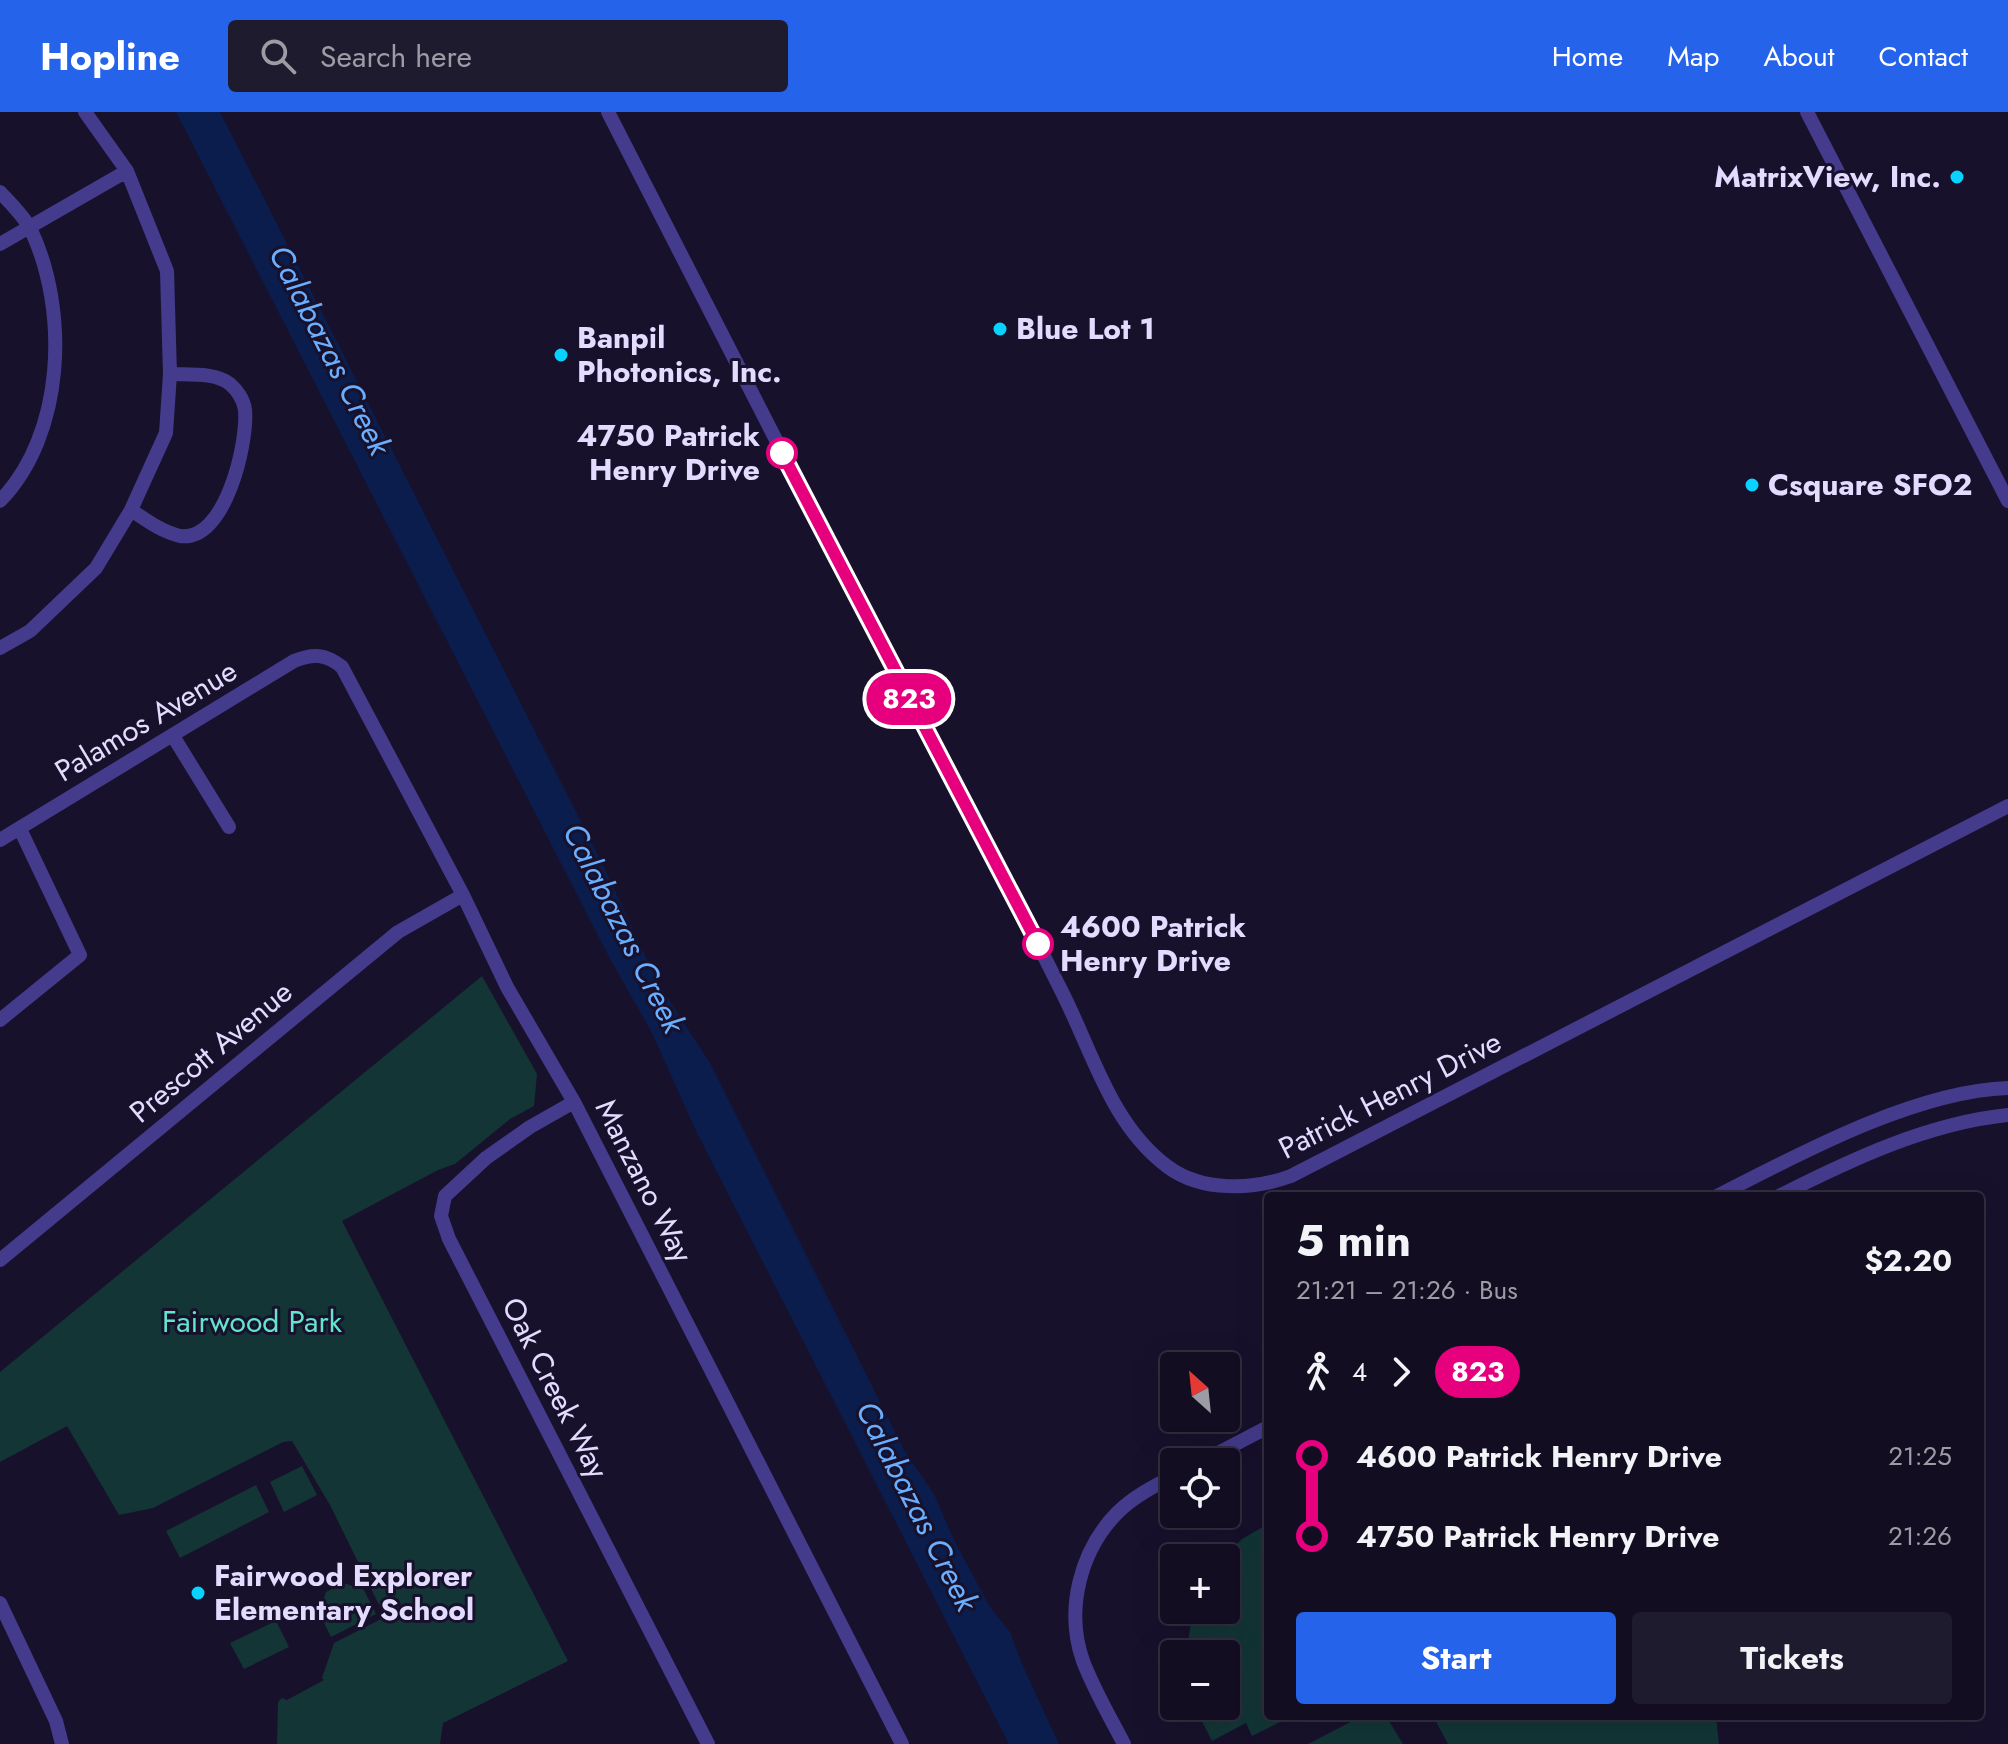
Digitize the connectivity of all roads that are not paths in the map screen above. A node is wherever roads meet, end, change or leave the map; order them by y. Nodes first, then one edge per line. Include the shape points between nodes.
1 (85, 112) edge
2 (608, 112) edge
3 (1807, 112) edge
4 (127, 171) junction
5 (0, 192) edge
6 (30, 227) junction
7 (0, 244) edge
8 (170, 374) junction
9 (0, 501) edge
10 (2008, 501) edge
11 (131, 510) junction
12 (0, 648) edge
13 (322, 656) joint
14 (173, 736) junction
15 (2008, 806) edge
16 (229, 827) dead end
17 (20, 829) junction
18 (0, 840) edge
19 (463, 895) junction
20 (0, 1020) edge
21 (2008, 1088) edge
22 (574, 1102) junction
23 (2008, 1115) edge
24 (1725, 1192) edge
25 (1787, 1192) edge
26 (0, 1260) edge
27 (1264, 1429) edge
28 (1228, 1448) edge
29 (1160, 1484) edge
30 (0, 1603) edge
31 (6, 1628) edge
32 (62, 1744) edge
33 (708, 1744) edge
34 (902, 1744) edge
35 (1124, 1744) edge

1 - 4 street
2 - 15 street, Patrick Henry Drive via 1064,996 1112,1100 1130,1130 1171,1169 1224,1186 1291,1176
3 - 10 street
4 - 6 street
4 - 8 street via 167,271
5 - 6 street
6 - 7 street
6 - 9 street via 52,304 54,378 30,457
8 - 11 street via 166,433
8 - 11 street via 217,378 239,394 245,410 231,489 220,513 195,535 181,536 155,526
11 - 12 street via 96,568 30,631
13 - 14 street, Palamos Avenue via 294,661
13 - 19 street, Manzano Way via 342,667
14 - 16 street
14 - 17 street, Palamos Avenue
17 - 18 street, Palamos Avenue
17 - 20 street via 80,955
19 - 22 street, Manzano Way via 507,987
19 - 26 street, Prescott Avenue via 398,932
21 - 24 street via 1947,1098 1870,1123
22 - 33 street, Oak Creek Way via 486,1158 445,1196 441,1216
22 - 34 street, Manzano Way
23 - 25 street via 1893,1144
27 - 28 street
29 - 35 street via 1118,1512 1092,1547 1075,1603 1078,1645
30 - 31 street
31 - 32 street via 56,1721

